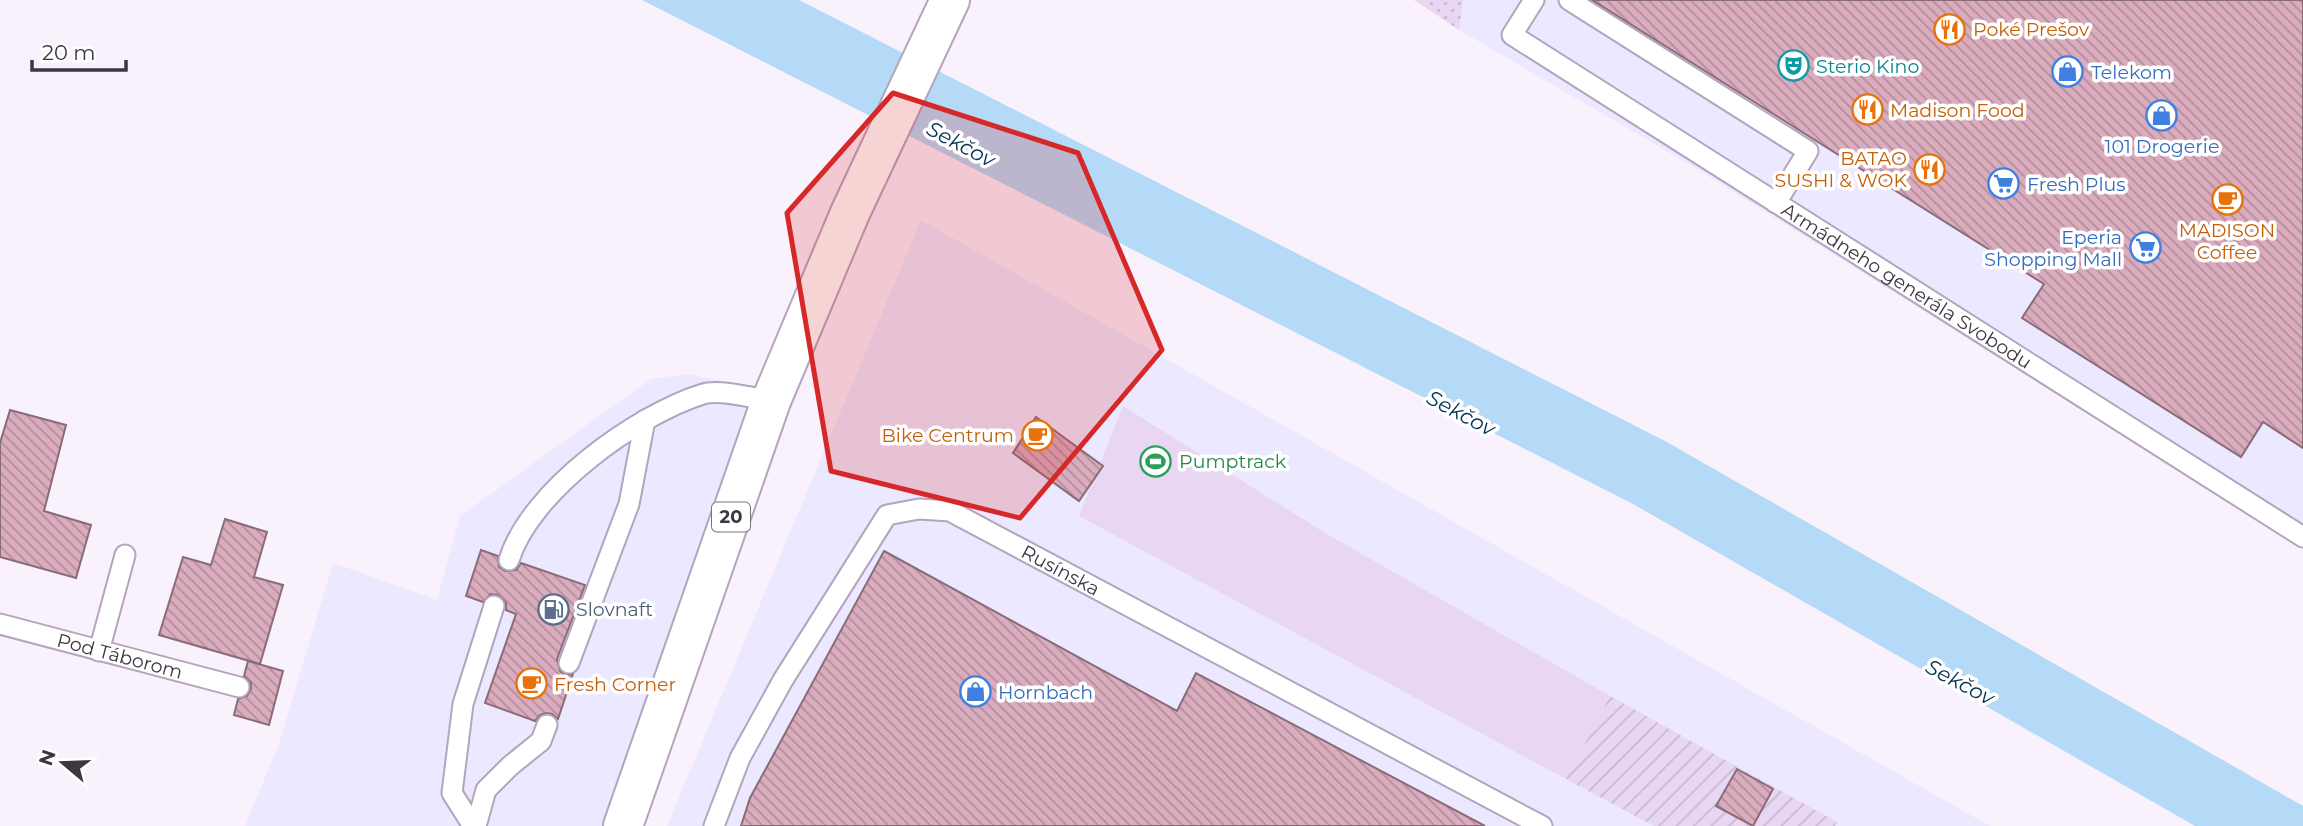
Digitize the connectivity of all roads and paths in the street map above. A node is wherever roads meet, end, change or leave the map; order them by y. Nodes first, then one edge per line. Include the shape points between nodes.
1 (950, 0) edge
2 (1534, 0) edge
3 (1569, 0) edge
4 (1776, 203) junction
5 (771, 401) junction
6 (645, 420) junction
7 (2303, 537) edge
8 (125, 555) dead end
9 (509, 560) dead end
10 (494, 606) dead end
11 (0, 624) edge
12 (99, 650) junction
13 (569, 663) dead end
14 (239, 687) dead end
15 (547, 725) dead end
16 (474, 826) edge
17 (623, 826) edge
18 (714, 826) edge
19 (1542, 826) edge

1 - 5 main road, 20 via 850,213
2 - 4 lane, Armádneho generála Svobodu via 1511,35
3 - 4 lane via 1808,151
4 - 7 lane, Armádneho generála Svobodu
5 - 6 lane via 704,393
5 - 17 main road, 20
6 - 9 lane via 578,466 514,543
6 - 13 lane via 629,504
8 - 12 lane
10 - 16 lane via 463,704 452,793
11 - 12 lane, Pod Táborom
12 - 14 lane, Pod Táborom
15 - 16 lane via 541,741 486,790
18 - 19 lane, Rusínska via 740,758 783,680 887,515 919,509 950,510

